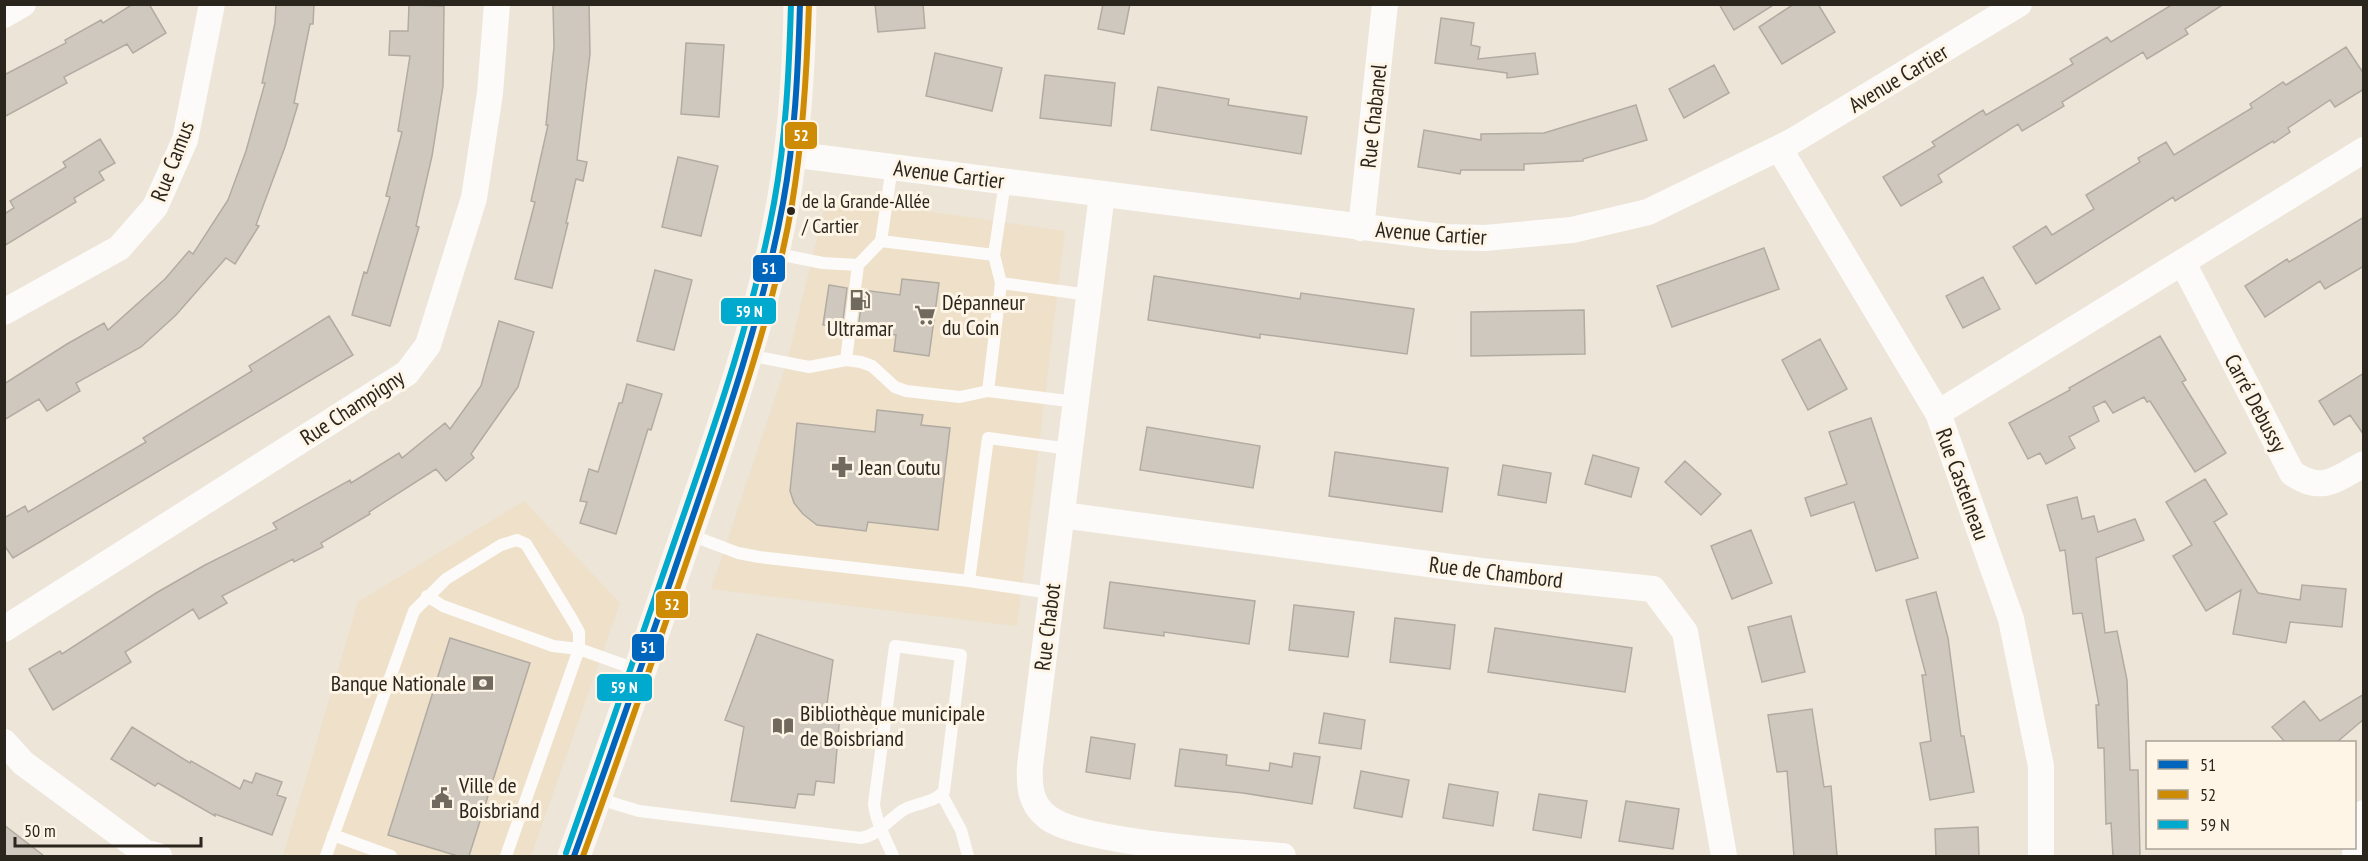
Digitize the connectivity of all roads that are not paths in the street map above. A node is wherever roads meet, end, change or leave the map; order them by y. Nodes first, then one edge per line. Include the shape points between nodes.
1 (23, 4) edge
2 (212, 4) edge
3 (496, 4) edge
4 (800, 4) edge
5 (1385, 4) edge
6 (2019, 4) edge
7 (4, 15) edge
8 (1779, 148) junction
9 (2364, 150) edge
10 (790, 154) junction
11 (892, 167) junction
12 (1005, 182) junction
13 (1102, 194) junction
14 (1361, 228) junction
15 (881, 241) junction
16 (772, 253) junction
17 (994, 255) junction
18 (2183, 263) junction
19 (858, 265) junction
20 (1001, 283) junction
21 (1089, 295) junction
22 (4, 312) edge
23 (747, 355) junction
24 (846, 360) junction
25 (988, 391) junction
26 (1076, 402) junction
27 (1938, 413) junction
28 (1070, 448) junction
29 (2364, 464) edge
30 (1062, 515) junction
31 (687, 534) junction
32 (969, 581) junction
33 (1052, 593) junction
34 (427, 596) junction
35 (4, 629) edge
36 (579, 649) junction
37 (640, 671) junction
38 (4, 742) edge
39 (942, 795) junction
40 (595, 797) junction
41 (2364, 813) edge
42 (881, 828) junction
43 (2356, 834) edge
44 (333, 835) junction
45 (149, 855) edge
46 (326, 856) edge
47 (392, 856) edge
48 (506, 856) edge
49 (574, 856) edge
50 (893, 856) edge
51 (968, 856) edge
52 (1283, 856) edge
53 (1724, 856) edge
54 (2041, 856) edge

1 - 7 street
2 - 22 street, Rue Camus via 185,140 155,207 119,248
3 - 35 street, Rue Champigny via 490,93 474,198 428,345 407,373
4 - 10 street
5 - 14 street, Rue Chabanel
6 - 8 street, Avenue Cartier
8 - 14 street, Avenue Cartier via 1648,212 1572,230 1485,238
8 - 27 street, Rue Castelneau
9 - 18 street
10 - 11 street, Avenue Cartier
10 - 16 street
11 - 12 street, Avenue Cartier
11 - 15 lane
12 - 13 street, Avenue Cartier
12 - 17 lane
13 - 14 street, Avenue Cartier
13 - 21 street, Rue Chabot
15 - 17 lane
15 - 19 lane
16 - 19 lane
16 - 23 street
17 - 20 lane
18 - 27 street
18 - 29 street, Carré Debussy via 2292,473 2306,483 2325,484
19 - 24 lane
20 - 21 lane
20 - 25 lane
21 - 26 street, Rue Chabot
23 - 24 lane via 809,368
23 - 31 street
24 - 25 lane via 872,366 888,382 906,391 960,397
25 - 26 lane
26 - 28 street, Rue Chabot
27 - 54 street, Rue Castelneau via 2011,619 2041,766
28 - 30 street, Rue Chabot
28 - 32 lane via 988,438
30 - 33 street, Rue Chabot
30 - 53 street, Rue de Chambord via 1653,590 1685,632
31 - 32 lane via 759,557
31 - 37 street
32 - 33 lane
33 - 52 street, Rue Chabot via 1030,766 1031,792 1039,810 1056,824 1085,832 1148,843
34 - 36 lane via 436,603 553,646
34 - 36 lane via 501,544 522,541 579,632
34 - 44 lane via 409,621
36 - 37 lane
36 - 48 lane
37 - 40 street
38 - 45 street via 23,763
39 - 42 lane via 909,807
39 - 42 lane via 947,782 961,655 895,646 874,794 875,815
39 - 51 lane via 961,830
40 - 42 lane via 639,812 861,838
40 - 49 street
41 - 43 street
42 - 50 lane
44 - 46 lane
44 - 47 lane

